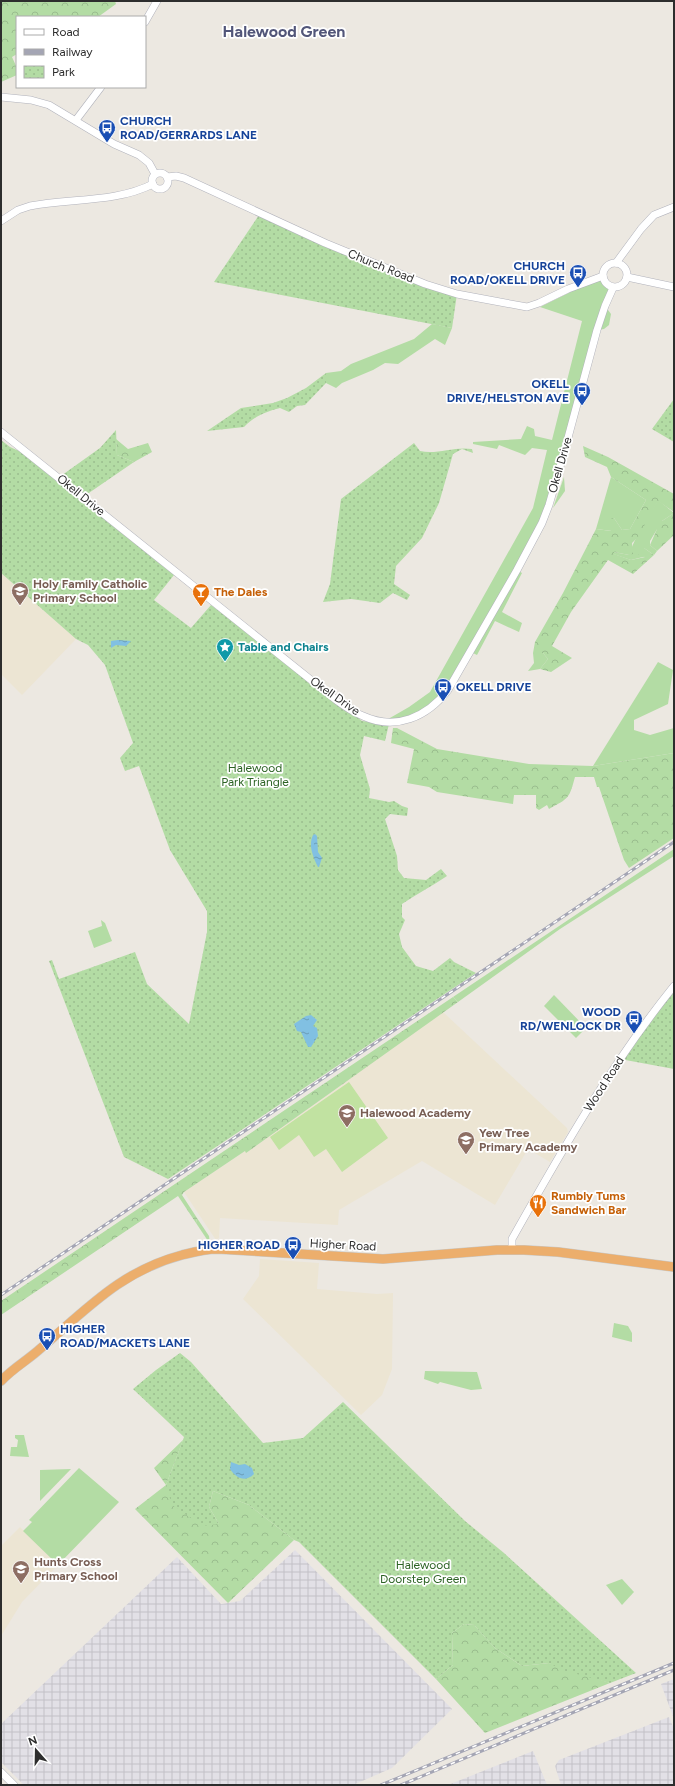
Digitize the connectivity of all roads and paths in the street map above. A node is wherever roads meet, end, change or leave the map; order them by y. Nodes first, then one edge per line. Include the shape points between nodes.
1 (157, 1) edge
2 (146, 20) edge
3 (100, 88) edge
4 (1, 97) edge
5 (76, 120) junction
6 (155, 174) junction
7 (167, 177) junction
8 (153, 184) junction
9 (674, 207) edge
10 (1, 221) edge
11 (616, 263) junction
12 (603, 276) junction
13 (627, 277) junction
14 (674, 287) edge
15 (613, 288) junction
16 (1, 432) edge
17 (674, 986) edge
18 (512, 1250) junction
19 (674, 1268) edge
20 (2, 1384) edge
21 (1, 1772) edge
22 (1, 1779) edge
23 (8, 1785) edge
24 (14, 1785) edge

1 - 2 street
3 - 5 street
4 - 5 street via 42,102
5 - 6 street via 114,144 139,155 149,163
6 - 7 street via 163,173
6 - 8 street
7 - 8 street via 164,187 158,188
7 - 12 street, Church Road via 184,178 325,243 425,284 457,294 527,306
8 - 10 street via 124,195 30,206
9 - 11 street via 654,215
11 - 12 street via 606,267
11 - 13 street via 623,266
12 - 15 street via 605,283
13 - 14 street
13 - 15 street via 624,284
15 - 16 street, Okell Drive via 597,330 542,524 448,690 429,709 406,720 376,721 362,716 336,700
17 - 18 street, Wood Road via 649,1017 590,1104 512,1240
18 - 19 highway, Higher Road via 558,1252
18 - 20 highway, Higher Road via 383,1259 199,1250 165,1259 139,1270 93,1302
21 - 24 street
22 - 23 street

